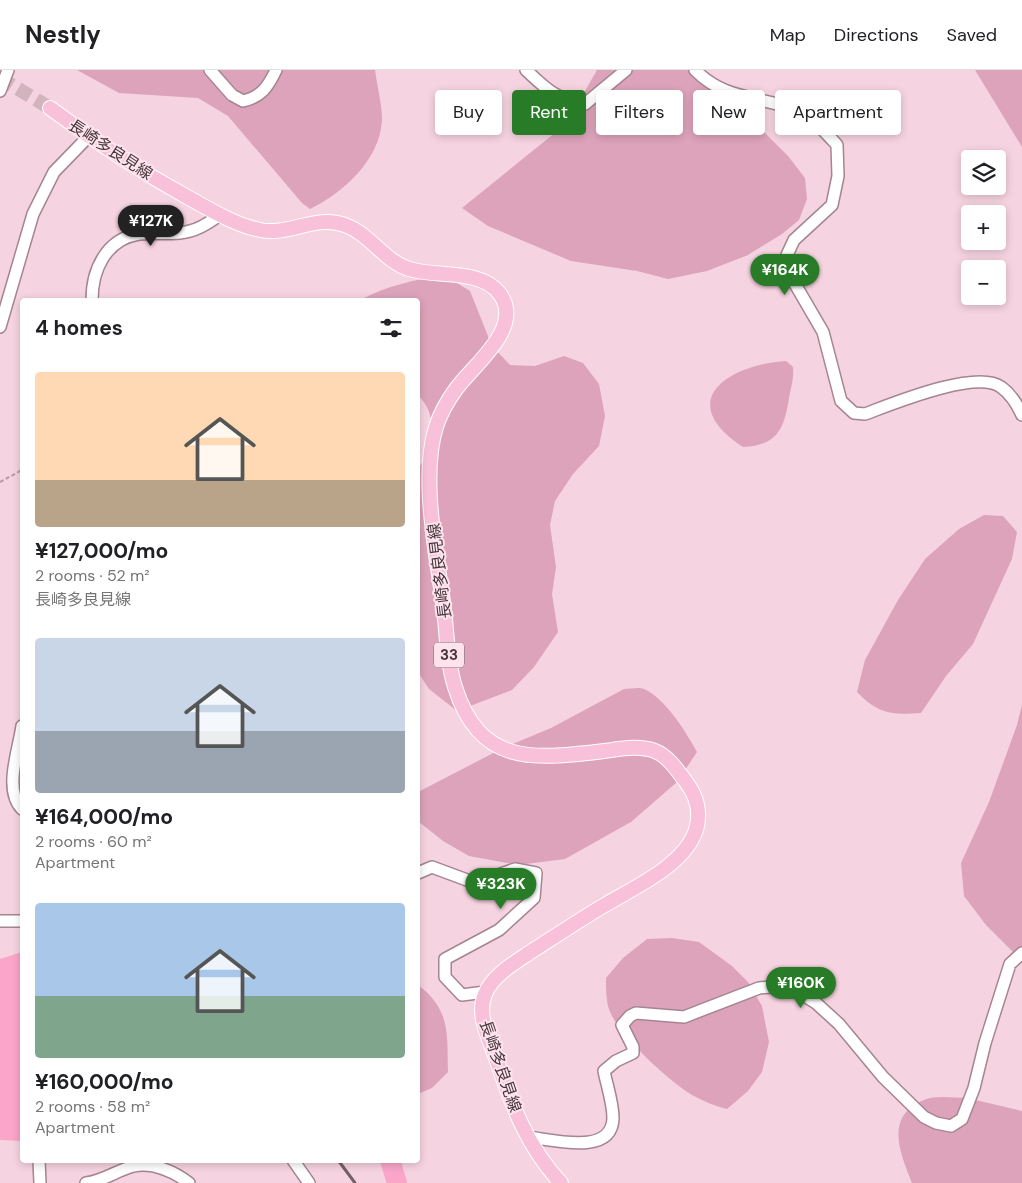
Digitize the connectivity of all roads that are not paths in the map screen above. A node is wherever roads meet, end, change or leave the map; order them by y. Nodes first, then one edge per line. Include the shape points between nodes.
1 (8, 70) edge
2 (210, 70) edge
3 (276, 70) edge
4 (526, 70) edge
5 (626, 70) edge
6 (696, 70) edge
7 (0, 91) edge
8 (50, 108) tunnel mouth
9 (88, 137) junction
10 (220, 215) junction
11 (92, 298) edge
12 (0, 327) edge
13 (1022, 415) edge
14 (20, 739) edge
15 (20, 770) edge
16 (13, 784) junction
17 (20, 806) edge
18 (420, 873) edge
19 (0, 921) edge
20 (20, 921) edge
21 (1022, 953) edge
22 (485, 992) junction
23 (527, 1137) junction
24 (39, 1163) edge
25 (295, 1163) edge
26 (40, 1183) edge
27 (86, 1183) edge
28 (189, 1183) edge
29 (309, 1183) edge
30 (561, 1183) edge

1 - 7 street
2 - 3 street via 232,95 243,101 256,98 269,86
4 - 5 street via 552,94 585,104
6 - 13 street via 709,83 723,90 799,112 838,145 838,176 832,205 794,240 787,255 794,284 823,332 841,401 854,413 865,414 937,388 980,383 1000,386 1017,403
8 - 9 main road, 長崎多良見線 / 33
9 - 10 main road, 長崎多良見線 / 33 via 132,166
9 - 12 street via 54,172 33,214
10 - 11 street via 187,232 138,234 120,240 96,267
10 - 22 main road, 長崎多良見線 / 33 via 260,230 282,232 323,221 341,223 354,229 405,268 474,278 501,295 507,313 502,334 454,391 438,422 429,452 430,489 452,678 460,703 471,722 499,747 521,755 546,758 631,748 654,751 666,758 693,791 699,810 697,828 690,844 675,860 504,970
14 - 16 street
15 - 16 street
16 - 17 street
18 - 22 street via 432,867 474,882 515,869 536,873 534,898 499,930 445,959 445,977 462,995
19 - 20 street
21 - 23 street via 1010,964 962,1119 951,1126 924,1117 883,1077 822,1008 784,986 760,988 684,1017 636,1013 630,1016 622,1025 633,1053 616,1061 604,1072 613,1116 611,1129 601,1140 586,1144
22 - 23 main road, 長崎多良見線 via 482,1018 505,1087
23 - 30 main road, 長崎多良見線
24 - 26 street
25 - 29 street
27 - 28 street via 135,1166 164,1168

